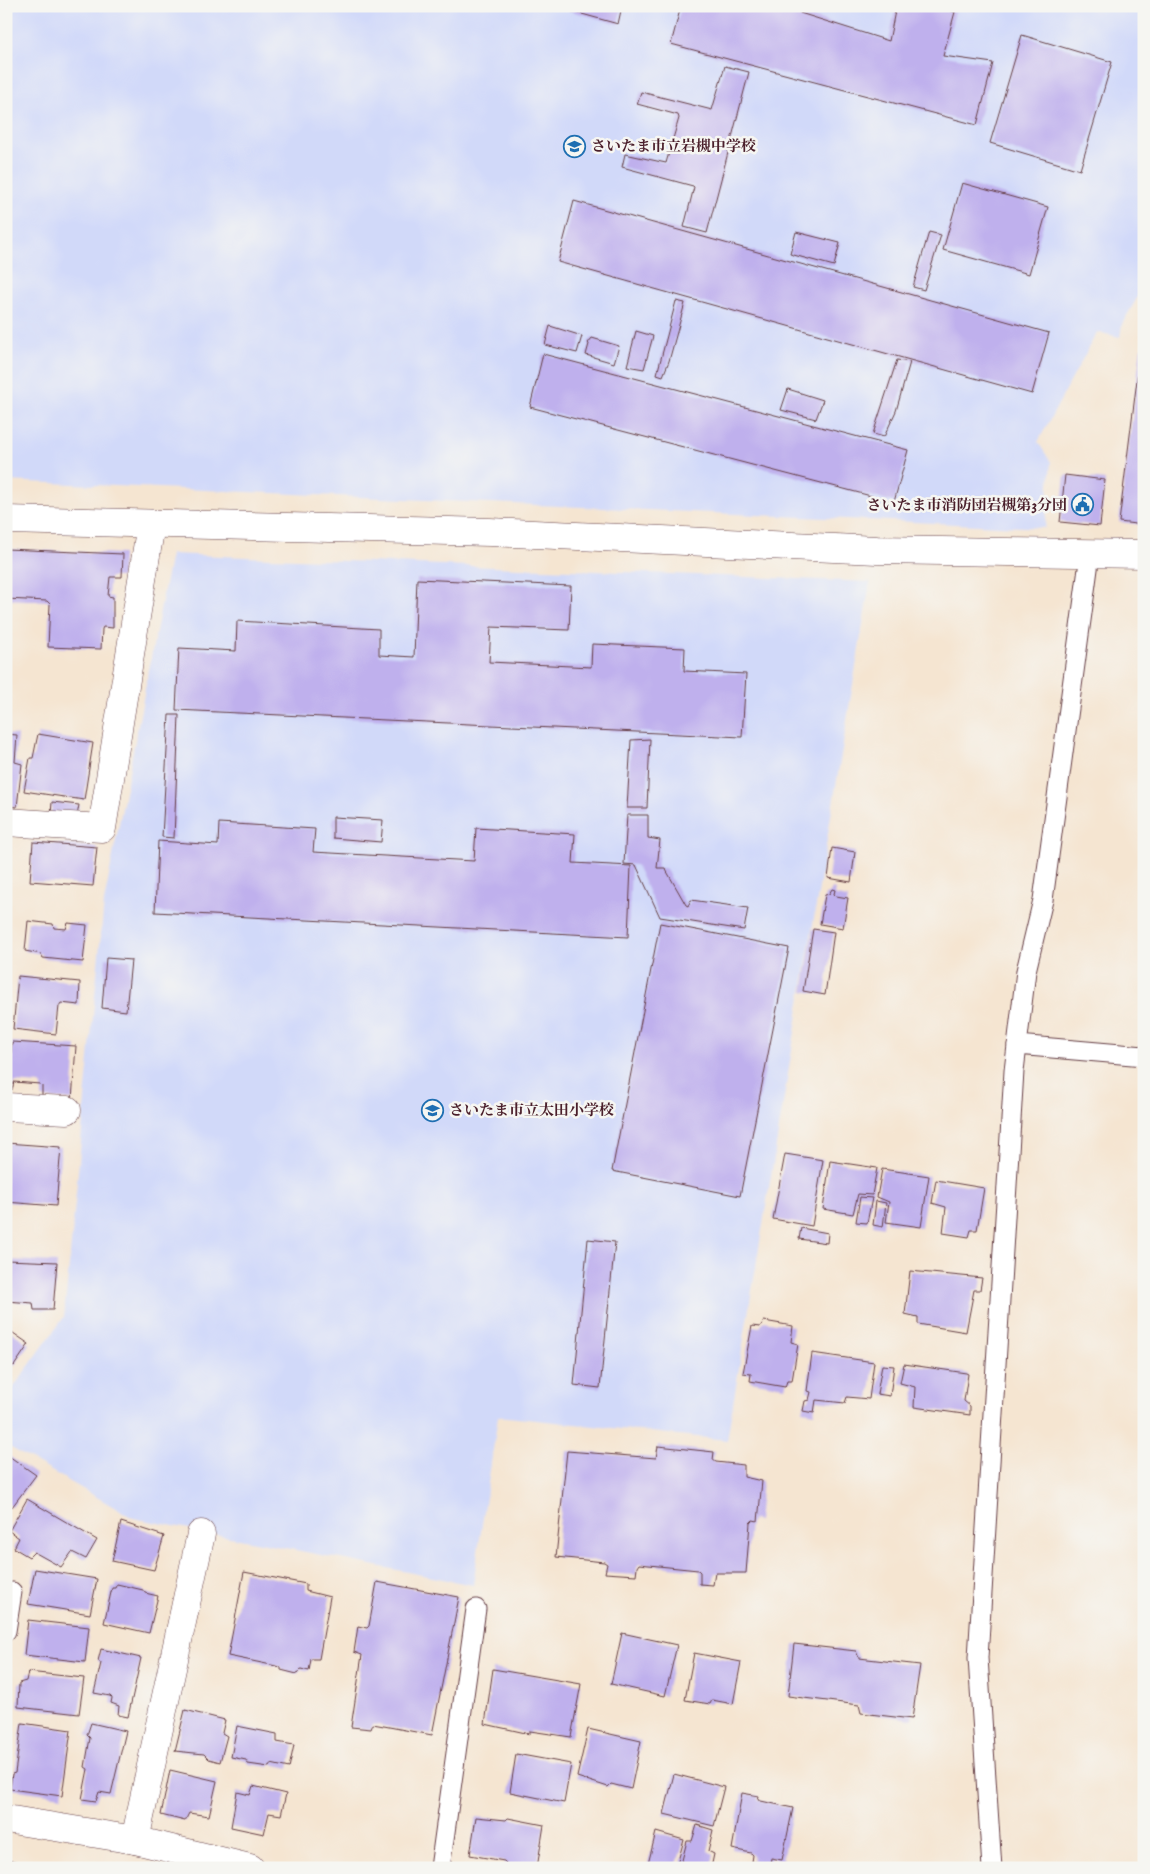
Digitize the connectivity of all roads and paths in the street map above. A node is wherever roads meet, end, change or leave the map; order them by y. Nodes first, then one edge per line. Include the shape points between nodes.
1 (6, 520) edge
2 (151, 524) junction
3 (1090, 554) junction
4 (1144, 554) edge
5 (6, 822) edge
6 (1017, 1045) junction
7 (1144, 1056) edge
8 (6, 1107) edge
9 (66, 1110) dead end
10 (201, 1534) dead end
11 (12, 1592) dead end
12 (476, 1609) dead end
13 (6, 1631) edge
14 (6, 1819) edge
15 (135, 1840) junction
16 (250, 1868) edge
17 (440, 1868) edge
18 (992, 1868) edge

1 - 2 street
2 - 3 street via 490,532 877,550
2 - 5 street via 102,828
3 - 4 street
3 - 6 lane via 1043,900 1026,971
6 - 7 lane
6 - 18 lane via 978,1658
8 - 9 street
10 - 15 street
11 - 13 lane
12 - 17 lane
14 - 15 street
15 - 16 street

